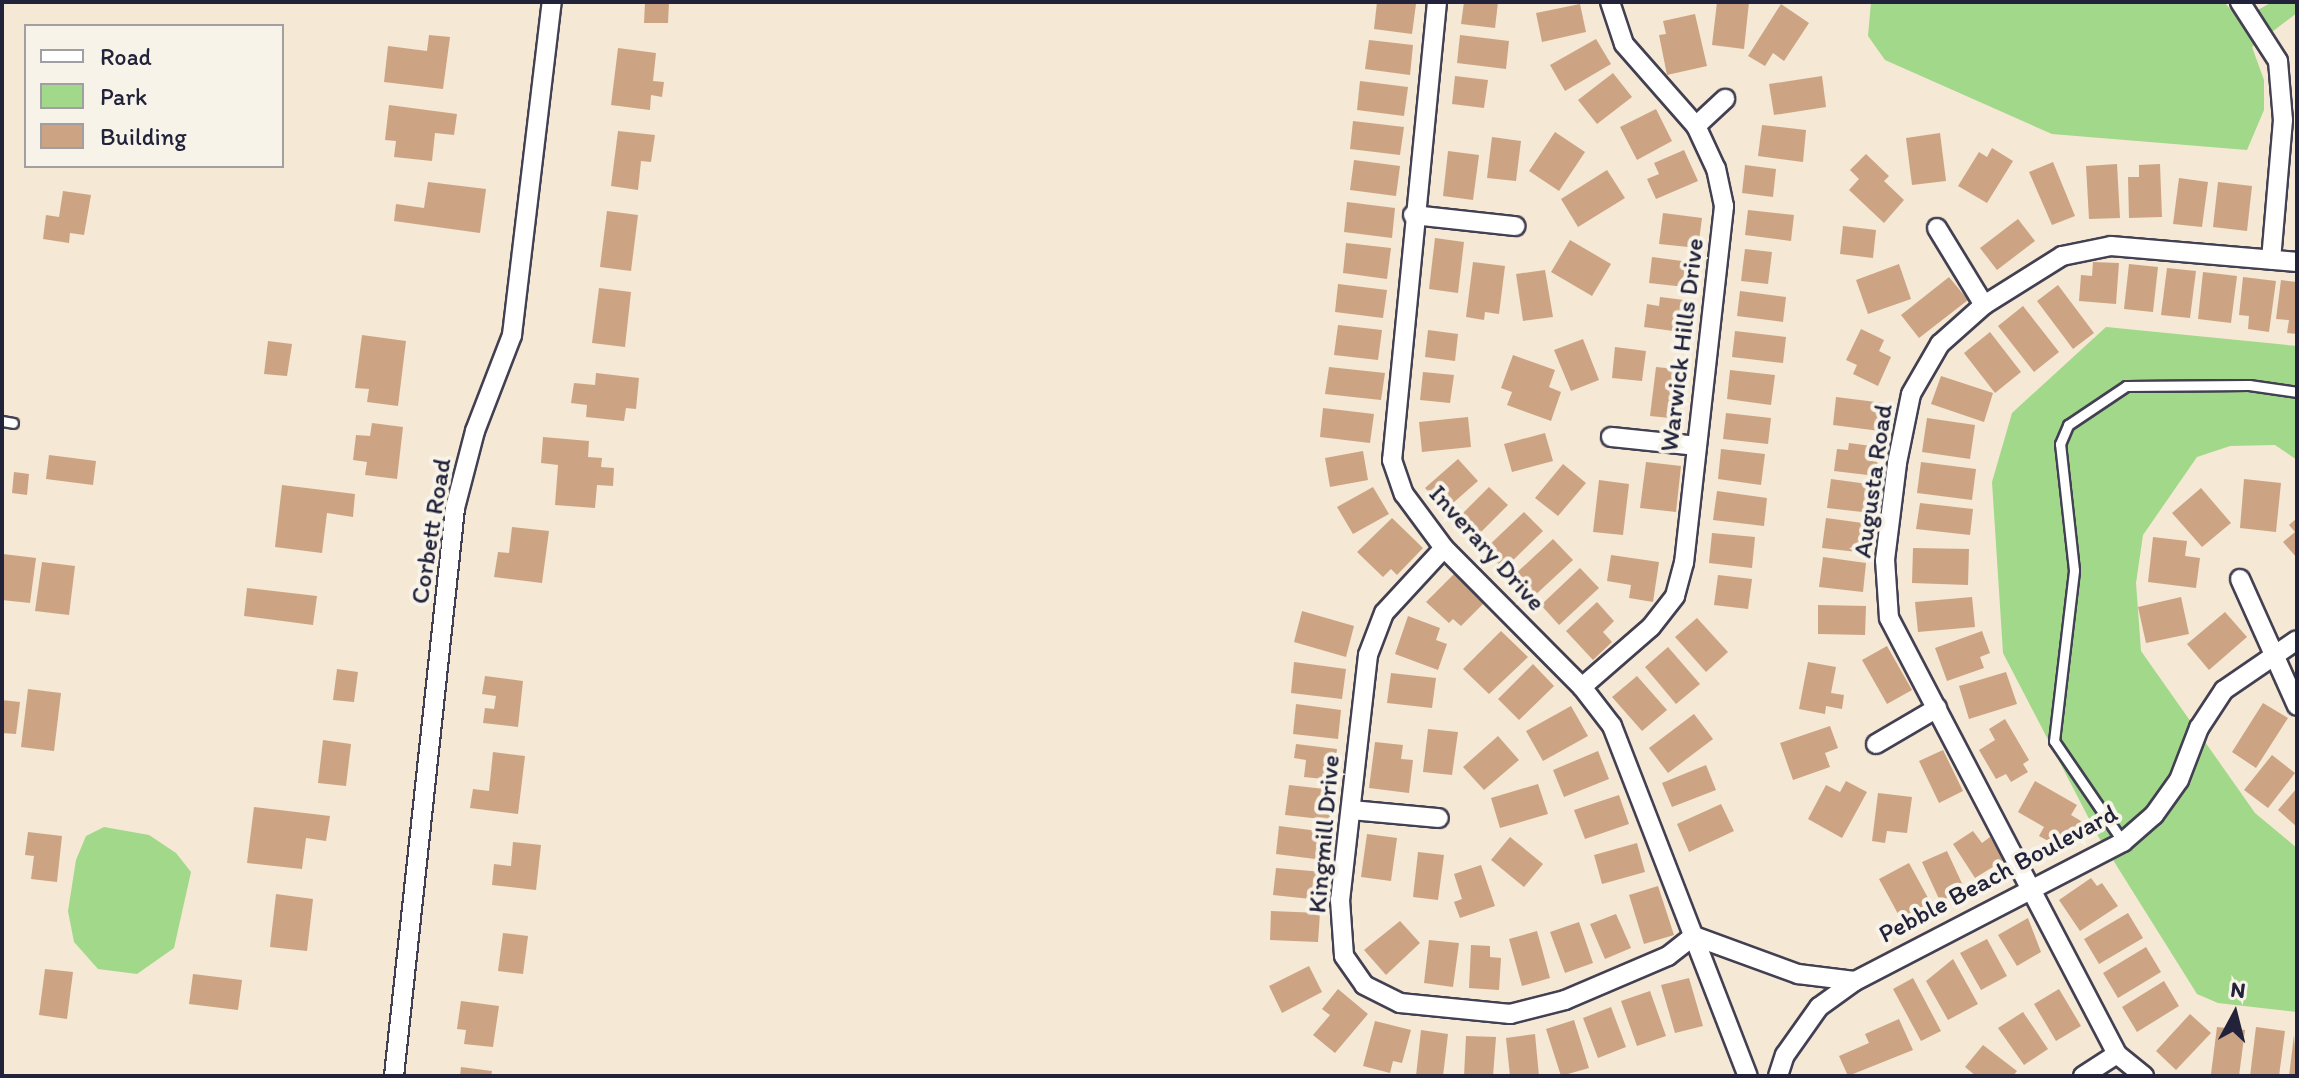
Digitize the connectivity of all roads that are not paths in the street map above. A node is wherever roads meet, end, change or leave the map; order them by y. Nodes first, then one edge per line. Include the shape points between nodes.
1 (552, 2) edge
2 (1437, 2) edge
3 (1610, 2) edge
4 (2240, 2) edge
5 (2288, 62) edge
6 (1725, 99) dead end
7 (1696, 126) junction
8 (1413, 215) junction
9 (1515, 226) dead end
10 (1937, 228) dead end
11 (2271, 259) junction
12 (2297, 262) edge
13 (1984, 305) junction
14 (2297, 392) edge
15 (2, 421) edge
16 (13, 423) dead end
17 (1611, 437) dead end
18 (1696, 446) junction
19 (1444, 548) junction
20 (2240, 579) dead end
21 (2297, 640) edge
22 (2272, 654) junction
23 (1582, 687) junction
24 (2297, 706) edge
25 (1937, 708) junction
26 (1876, 744) dead end
27 (1352, 810) junction
28 (1439, 818) dead end
29 (2123, 842) junction
30 (2029, 889) junction
31 (1694, 936) junction
32 (1855, 981) junction
33 (2117, 1054) junction
34 (394, 1076) edge
35 (1748, 1076) edge
36 (1778, 1076) edge
37 (2083, 1076) edge
38 (2144, 1076) edge

1 - 34 street, Corbett Road via 512,335 475,431 455,508
2 - 8 street, Inverary Drive
3 - 7 street, Warwick Hills Drive via 1624,44
4 - 5 street
5 - 11 street
6 - 7 street
7 - 18 street, Warwick Hills Drive via 1716,169 1724,206
8 - 9 street
8 - 19 street, Inverary Drive via 1392,460 1404,494
10 - 13 street
11 - 12 street, Augusta Road
11 - 13 street, Augusta Road via 2111,246 2062,256
13 - 25 street, Augusta Road via 1940,344 1911,394 1885,560 1889,618
14 - 29 lane via 2249,385 2126,386 2068,425 2060,444 2074,570 2054,741
15 - 16 lane
17 - 18 street
18 - 23 street, Warwick Hills Drive via 1675,596 1651,627
19 - 23 street, Inverary Drive
19 - 27 street, Kingmill Drive via 1384,613 1368,655
20 - 22 street
21 - 22 street, Pebble Beach Boulevard
22 - 24 street
22 - 29 street, Pebble Beach Boulevard via 2224,690 2199,728 2179,780 2154,815
23 - 31 street, Inverary Drive via 1612,726
25 - 26 street
25 - 30 street, Augusta Road
27 - 28 street
27 - 31 street, Kingmill Drive via 1340,900 1344,956 1364,985 1400,1003 1510,1014 1565,1000 1668,956
29 - 30 street, Pebble Beach Boulevard
30 - 32 street, Pebble Beach Boulevard
30 - 33 street, Augusta Road
31 - 32 street via 1798,974
31 - 35 street, Inverary Drive
32 - 36 street, Pebble Beach Boulevard via 1819,1007 1785,1055
33 - 37 street
33 - 38 street

